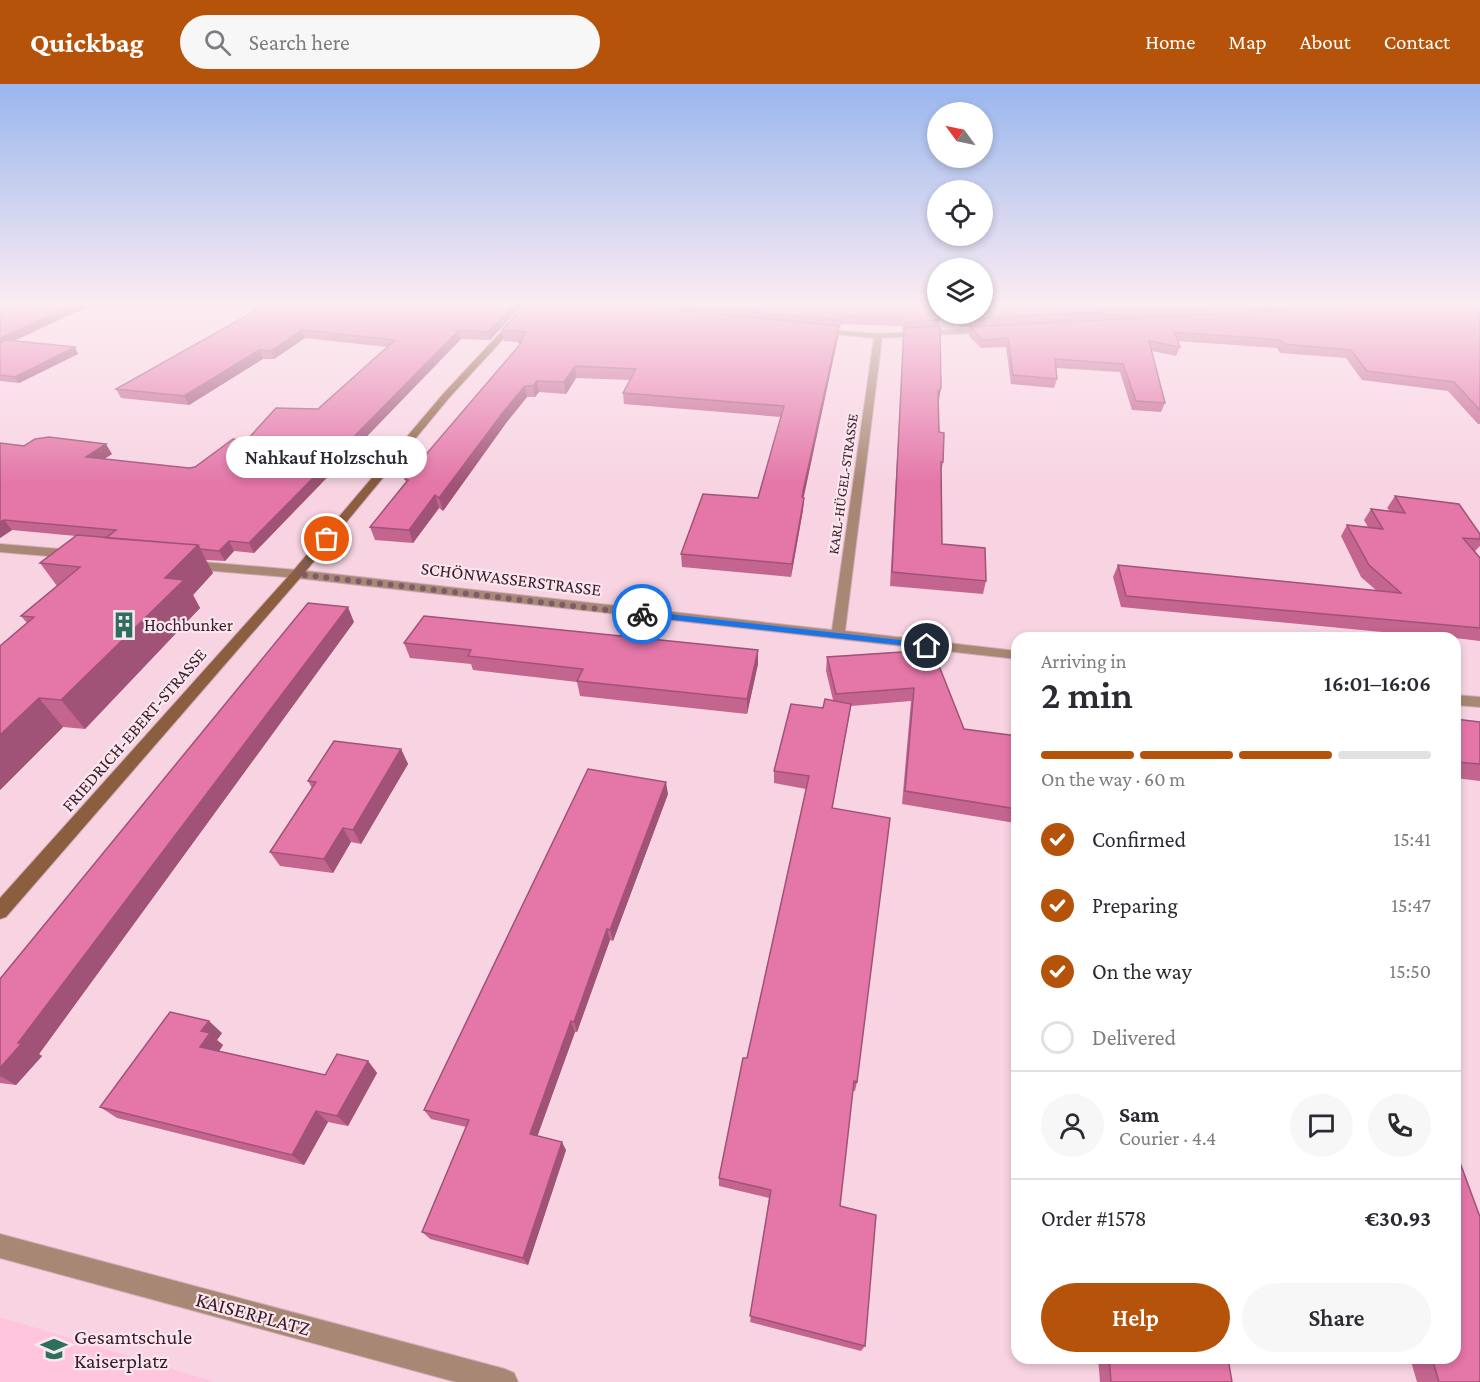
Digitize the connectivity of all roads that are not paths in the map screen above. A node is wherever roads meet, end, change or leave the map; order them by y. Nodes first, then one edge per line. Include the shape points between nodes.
1 (477, 363) edge
2 (874, 363) edge
3 (0, 548) edge
4 (83, 555) edge
5 (178, 564) edge
6 (297, 574) junction
7 (838, 636) junction
8 (1011, 654) edge
9 (1461, 700) edge
10 (1480, 702) edge
11 (0, 911) edge
12 (0, 1246) edge
13 (505, 1382) edge

1 - 6 street, FRIEDRICH-EBERT-STRASSE
2 - 7 street, KARL-HÜGEL-STRASSE
3 - 4 street
5 - 6 street, SCHÖNWASSERSTRASSE
6 - 7 street, SCHÖNWASSERSTRASSE
6 - 11 street, FRIEDRICH-EBERT-STRASSE
7 - 8 street, SCHÖNWASSERSTRASSE
9 - 10 street
12 - 13 street, KAISERPLATZ

